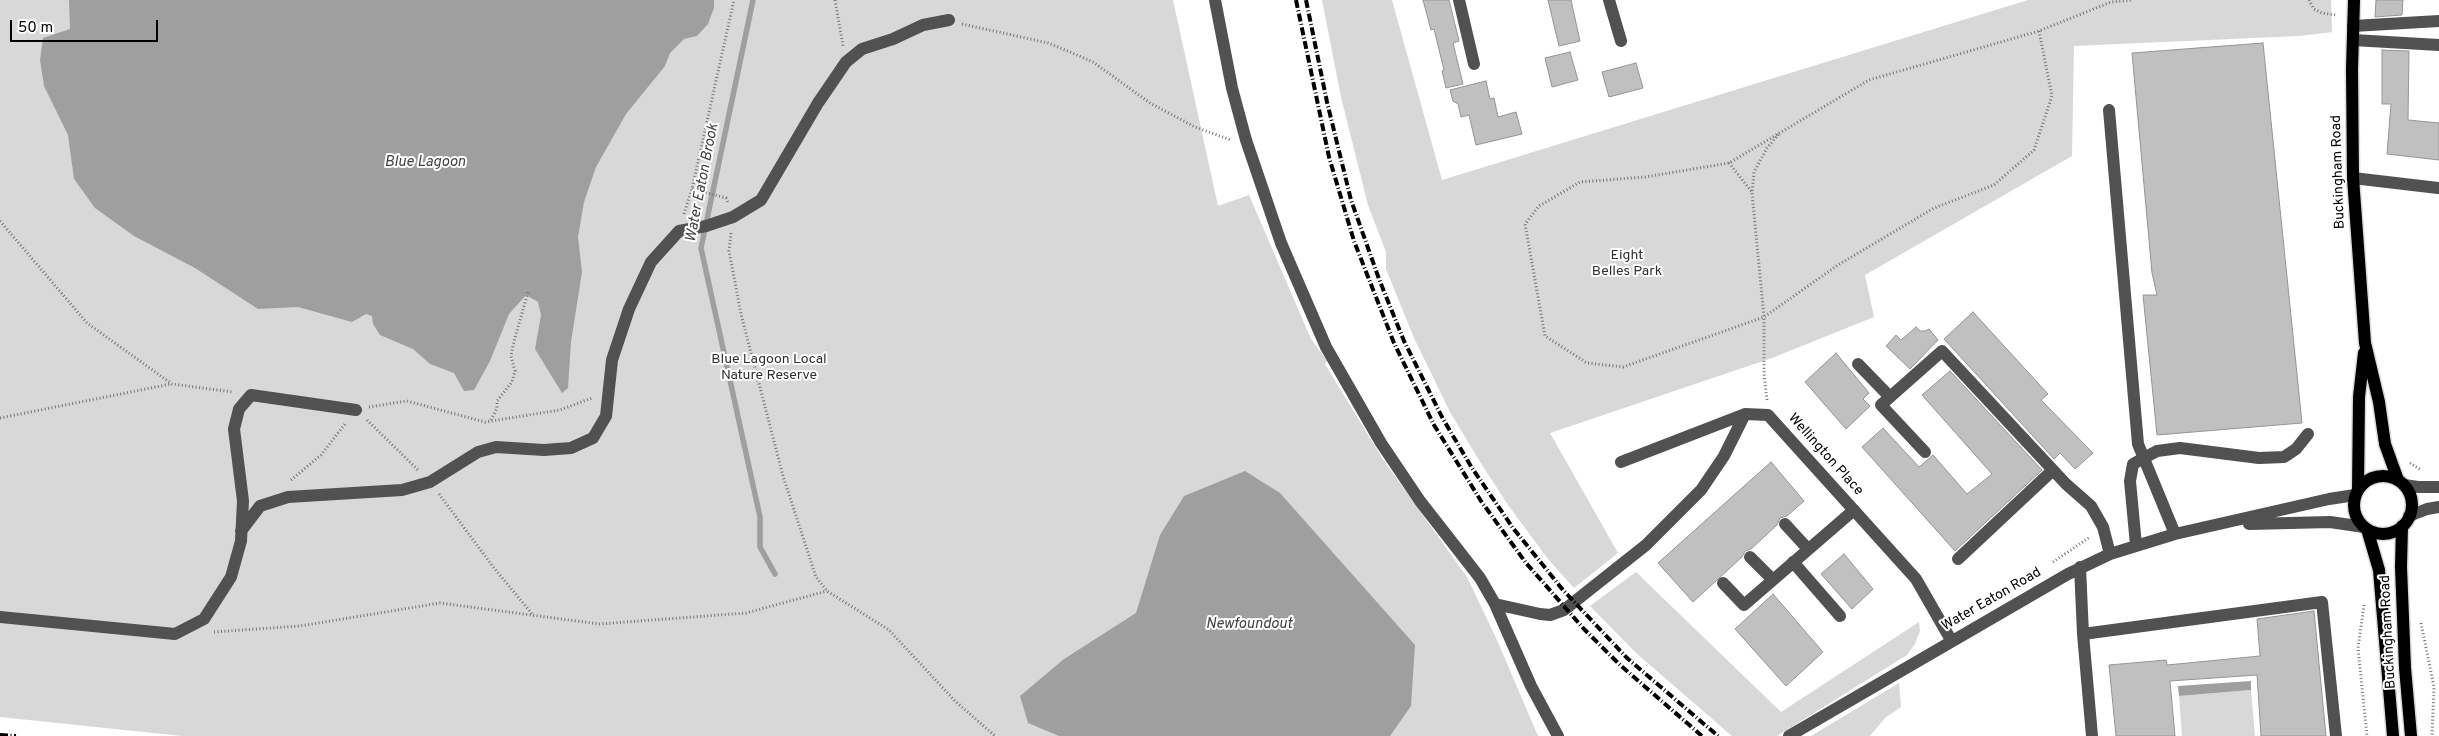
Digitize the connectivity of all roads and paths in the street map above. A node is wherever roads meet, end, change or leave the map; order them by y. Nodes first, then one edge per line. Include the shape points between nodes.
1 (734, 0) edge
2 (835, 0) edge
3 (1215, 0) edge
4 (1459, 0) edge
5 (1609, 0) edge
6 (2133, 0) edge
7 (2310, 0) edge
8 (2354, 0) edge
9 (2336, 15) dead end
10 (949, 20) joint
11 (2439, 21) edge
12 (2353, 26) junction
13 (2039, 31) junction
14 (2353, 40) junction
15 (1621, 41) dead end
16 (2439, 45) edge
17 (846, 62) junction
18 (1474, 64) dead end
19 (2109, 110) dead end
20 (1780, 133) junction
21 (1246, 140) junction
22 (1728, 163) junction
23 (2353, 178) junction
24 (2438, 188) dead end
25 (692, 189) junction
26 (1752, 193) junction
27 (726, 198) dead end
28 (733, 217) junction
29 (0, 221) edge
30 (679, 231) junction
31 (528, 292) dead end
32 (1764, 317) junction
33 (2365, 343) junction
34 (1858, 364) dead end
35 (172, 384) junction
36 (608, 392) junction
37 (251, 395) junction
38 (1890, 397) junction
39 (356, 410) junction
40 (1745, 414) junction
41 (1768, 415) junction
42 (0, 418) edge
43 (491, 421) junction
44 (2308, 434) dead end
45 (1926, 452) dead end
46 (2144, 457) junction
47 (2406, 459) dead end
48 (1621, 462) dead end
49 (2053, 470) junction
50 (2423, 470) dead end
51 (430, 482) junction
52 (2401, 482) junction
53 (287, 483) dead end
54 (2439, 487) edge
55 (2357, 493) junction
56 (2439, 507) edge
57 (1854, 510) junction
58 (2406, 521) junction
59 (1785, 524) dead end
60 (2224, 524) junction
61 (2366, 528) junction
62 (241, 531) junction
63 (2175, 534) junction
64 (2136, 545) junction
65 (1808, 549) junction
66 (2110, 554) junction
67 (1750, 557) dead end
68 (1958, 559) dead end
69 (1793, 562) junction
70 (2080, 567) junction
71 (1773, 580) junction
72 (1723, 583) dead end
73 (827, 592) junction
74 (2364, 598) dead end
75 (1495, 604) junction
76 (534, 615) junction
77 (1840, 616) dead end
78 (0, 617) edge
79 (2419, 617) dead end
80 (204, 632) dead end
81 (2083, 634) junction
82 (1951, 640) junction
83 (996, 736) edge
84 (1558, 736) edge
85 (1789, 736) edge
86 (2092, 736) edge
87 (2336, 736) edge
88 (2367, 736) edge
89 (2393, 736) edge
90 (2411, 736) edge
91 (2432, 736) edge

1 - 25 path
2 - 17 path
3 - 21 street
4 - 18 street
5 - 15 street
6 - 13 path via 2111,2
7 - 9 path via 2314,9
8 - 12 main road, Buckingham Road
10 - 17 street via 923,25 862,49
10 - 21 path via 1048,43 1093,62 1150,103 1195,128 1234,141
11 - 12 street
12 - 14 main road, Buckingham Road
13 - 20 path via 1869,80
13 - 32 path via 2052,96 2034,150 1994,185 1934,208 1838,265
14 - 16 street
14 - 23 main road, Buckingham Road
17 - 28 street via 761,200
19 - 46 street via 2138,444
20 - 22 path
20 - 26 path via 1754,172
21 - 75 street via 1282,243 1326,347 1381,443 1480,578
22 - 26 path
22 - 32 path via 1645,177 1580,182 1539,206 1525,224 1544,336 1587,363 1623,367
23 - 24 street
23 - 33 main road, Buckingham Road
25 - 27 path
25 - 30 path
26 - 32 path
28 - 30 street
28 - 73 path via 728,251 741,314 783,476 816,577
29 - 35 path via 87,323
30 - 36 street via 651,262 629,309 612,360
31 - 43 path via 512,345 515,371 512,382 498,401
32 - 41 path
33 - 52 main road, Buckingham Road via 2385,444
33 - 55 main road, Buckingham Road via 2359,397
34 - 38 street
35 - 37 path
35 - 42 path
36 - 43 path via 560,410
36 - 51 street via 606,416 593,438 571,448 496,447 478,452
37 - 39 street
37 - 62 street via 239,409 234,429 243,501
38 - 45 street via 1881,405
38 - 49 street via 1942,351
39 - 43 path via 407,401 484,422
39 - 51 path
39 - 53 path via 321,455
40 - 41 street, Wellington Place
40 - 48 street, Wellington Place
40 - 75 street via 1724,456 1701,490 1646,545 1564,610 1550,615
41 - 57 street, Wellington Place
44 - 46 street via 2296,450 2284,457 2259,458 2180,448 2157,451
46 - 63 street
46 - 64 street via 2133,464 2130,481
47 - 50 path via 2414,468
49 - 66 street via 2092,506 2103,527
49 - 68 street
51 - 62 street via 402,490 288,497 260,506
51 - 76 path via 494,568
52 - 54 street via 2418,487
52 - 55 main road via 2380,476 2364,483
52 - 58 main road via 2411,500
55 - 60 street, Water Eaton Road
55 - 61 main road via 2355,512
56 - 58 street via 2427,509
57 - 65 street
57 - 82 street, Wellington Place via 1916,579
58 - 61 main road via 2389,533 2381,534
58 - 90 main road, Buckingham Road via 2402,604
59 - 65 street
60 - 61 street, Water Eaton Road via 2330,522
60 - 63 street, Water Eaton Road
61 - 89 main road, Buckingham Road via 2380,570
62 - 78 street via 231,577 204,619 176,634
63 - 64 street, Water Eaton Road
64 - 66 street, Water Eaton Road
65 - 69 street
66 - 70 street, Water Eaton Road
67 - 71 street
69 - 71 street
69 - 77 street
70 - 81 street
70 - 82 street, Water Eaton Road
71 - 72 street via 1744,605
73 - 76 path via 746,613 598,624
73 - 83 path via 888,630 955,701
74 - 88 path via 2358,648
75 - 84 street via 1531,686
76 - 80 path via 440,603 300,626
79 - 91 path via 2434,687
81 - 86 street
81 - 87 street via 2322,602
82 - 85 street, Water Eaton Road

